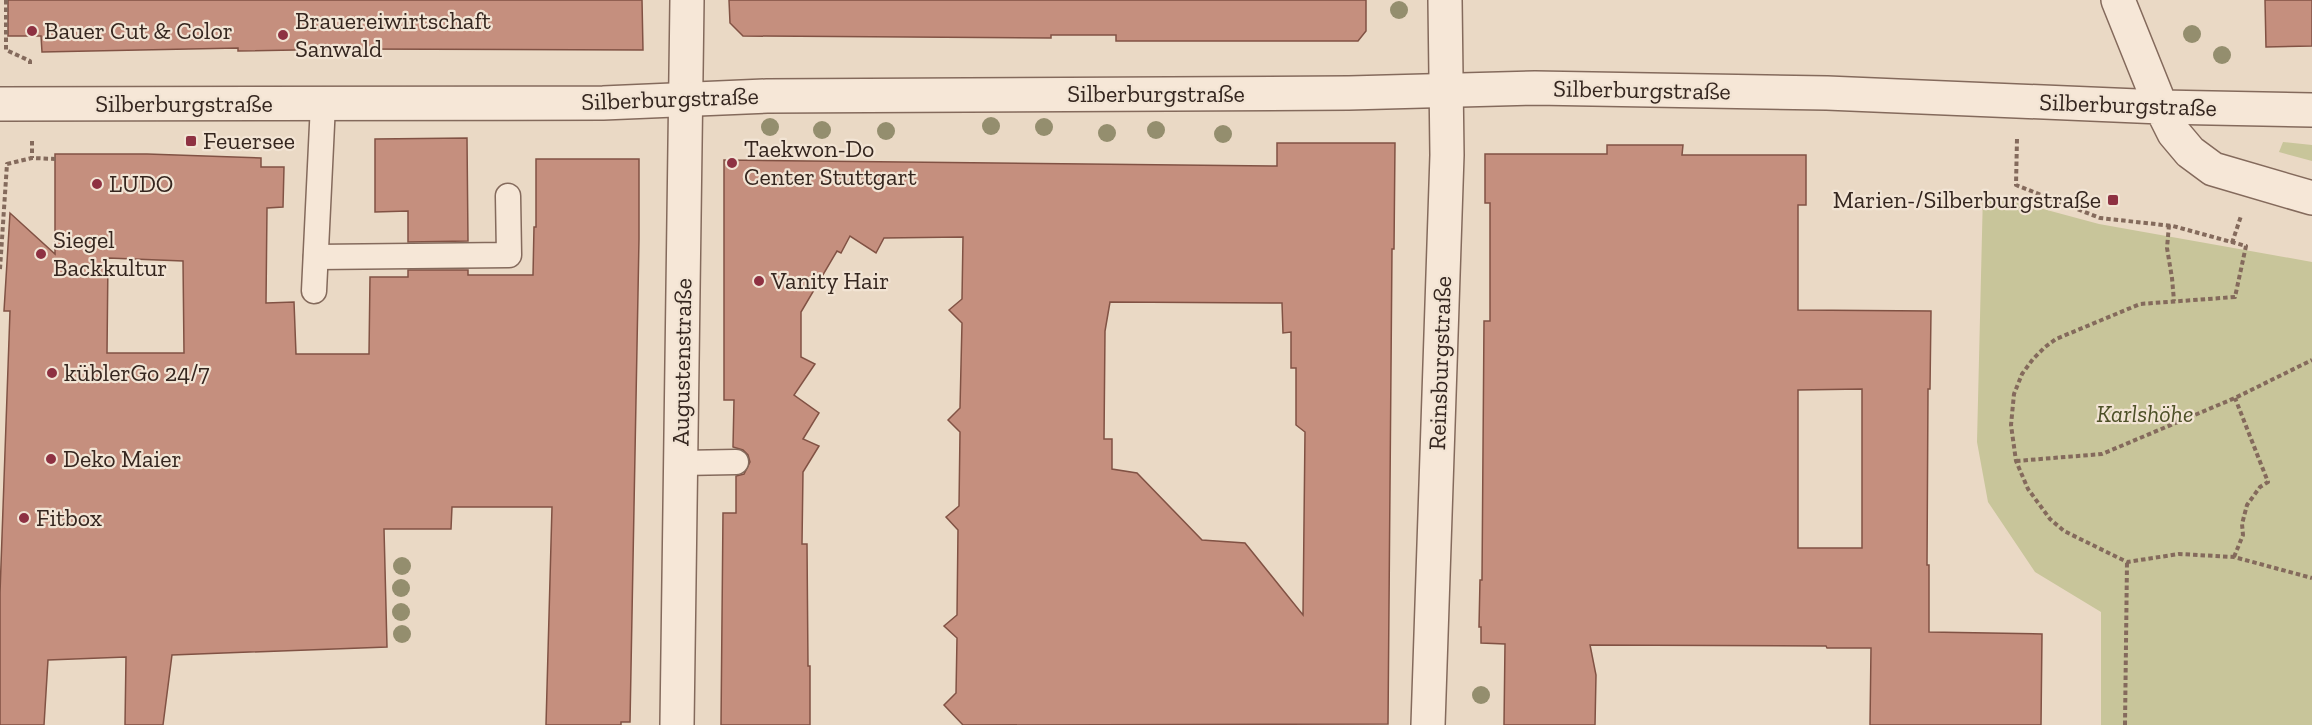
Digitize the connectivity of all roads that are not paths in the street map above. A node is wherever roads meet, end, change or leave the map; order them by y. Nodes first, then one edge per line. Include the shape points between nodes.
1 (687, 0) edge
2 (1445, 0) edge
3 (2118, 0) edge
4 (1447, 90) junction
5 (685, 98) junction
6 (323, 104) junction
7 (16, 105) edge
8 (2161, 107) junction
9 (2312, 110) edge
10 (508, 196) dead end
11 (2312, 198) edge
12 (316, 257) junction
13 (314, 291) dead end
14 (736, 462) dead end
15 (681, 463) junction
16 (677, 725) edge
17 (1428, 725) edge

1 - 5 street, Augustenstraße
2 - 4 street, Reinsburgstraße
3 - 8 street
4 - 5 street, Silberburgstraße
4 - 8 street, Silberburgstraße via 1827,93
4 - 17 street, Reinsburgstraße
5 - 6 street, Silberburgstraße via 603,103
5 - 15 street, Augustenstraße
6 - 7 street, Silberburgstraße
6 - 12 lane
8 - 9 street, Silberburgstraße
8 - 11 street via 2174,133 2190,152 2213,169
10 - 12 lane via 509,255
12 - 13 lane
14 - 15 lane
15 - 16 street, Augustenstraße

